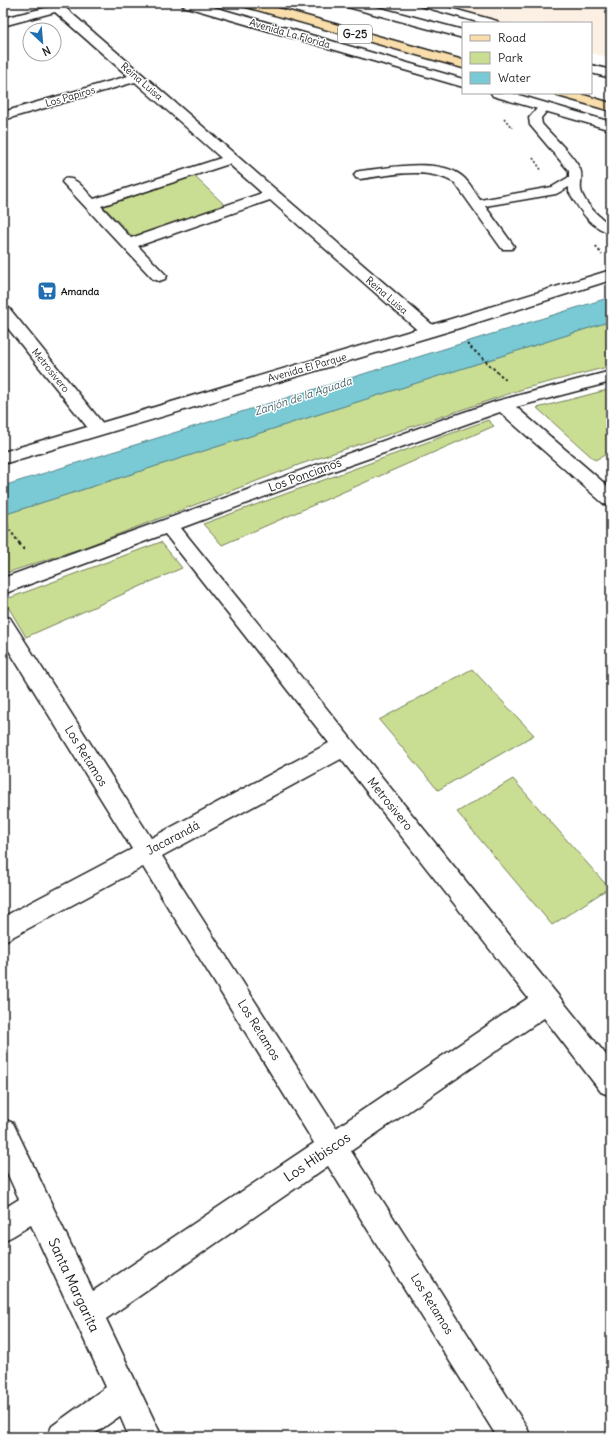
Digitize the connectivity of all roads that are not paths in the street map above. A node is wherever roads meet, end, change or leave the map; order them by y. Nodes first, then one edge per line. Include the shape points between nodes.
1 (187, 3) edge
2 (248, 3) edge
3 (348, 3) edge
4 (421, 3) edge
5 (55, 5) edge
6 (3, 22) edge
7 (488, 22) edge
8 (462, 34) edge
9 (462, 64) edge
10 (592, 69) edge
11 (611, 74) edge
12 (136, 77) junction
13 (462, 83) edge
14 (502, 94) edge
15 (566, 94) edge
16 (544, 106) junction
17 (611, 107) edge
18 (3, 116) edge
19 (611, 126) edge
20 (231, 159) junction
21 (360, 175) dead end
22 (575, 178) junction
23 (69, 182) dead end
24 (272, 195) junction
25 (90, 204) junction
26 (477, 204) junction
27 (611, 229) edge
28 (128, 244) junction
29 (507, 246) dead end
30 (611, 274) edge
31 (159, 276) dead end
32 (3, 311) edge
33 (429, 332) junction
34 (611, 376) edge
35 (503, 405) junction
36 (98, 429) junction
37 (3, 458) edge
38 (611, 499) edge
39 (169, 526) junction
40 (3, 586) edge
41 (3, 624) edge
42 (344, 746) junction
43 (147, 852) junction
44 (3, 930) edge
45 (546, 1001) junction
46 (611, 1082) edge
47 (3, 1133) edge
48 (332, 1147) junction
49 (37, 1204) junction
50 (3, 1226) edge
51 (88, 1313) junction
52 (125, 1393) junction
53 (63, 1437) edge
54 (146, 1437) edge
55 (515, 1437) edge

1 - 13 street, Avenida La Florida
2 - 9 main road, Avenida La Florida / G-25
3 - 8 street
4 - 7 lane
5 - 6 street
5 - 12 street, Reina Luisa
10 - 11 street
12 - 18 street, Los Papiros
12 - 20 street, Reina Luisa
14 - 16 street
15 - 17 main road
16 - 19 street
16 - 22 lane via 535,118 536,126 570,163 575,171
20 - 24 street, Reina Luisa
20 - 25 street
21 - 26 lane via 417,170 451,173
22 - 26 lane via 556,190
22 - 27 lane via 575,192 589,214 601,225
23 - 25 street
24 - 28 street
24 - 33 street, Reina Luisa
25 - 28 street
26 - 29 lane
28 - 31 street
30 - 33 street, Avenida El Parque
32 - 36 street, Metrosivero
33 - 36 street, Avenida El Parque
34 - 35 street, Los Poncianos
35 - 38 street
35 - 39 street, Los Poncianos
36 - 37 street, Avenida El Parque
39 - 40 street, Los Poncianos
39 - 42 street, Metrosivero
41 - 43 street, Los Retamos
42 - 43 street, Jacarandá
42 - 45 street, Metrosivero
43 - 44 street, Jacarandá
43 - 48 street, Los Retamos
45 - 46 street, Metrosivero
45 - 48 street, Los Hibiscos
47 - 49 street, Santa Margarita
48 - 51 street, Los Hibiscos
48 - 55 street, Los Retamos
49 - 50 street
49 - 51 street, Santa Margarita
51 - 52 street, Santa Margarita
52 - 53 street
52 - 54 street, Santa Margarita

